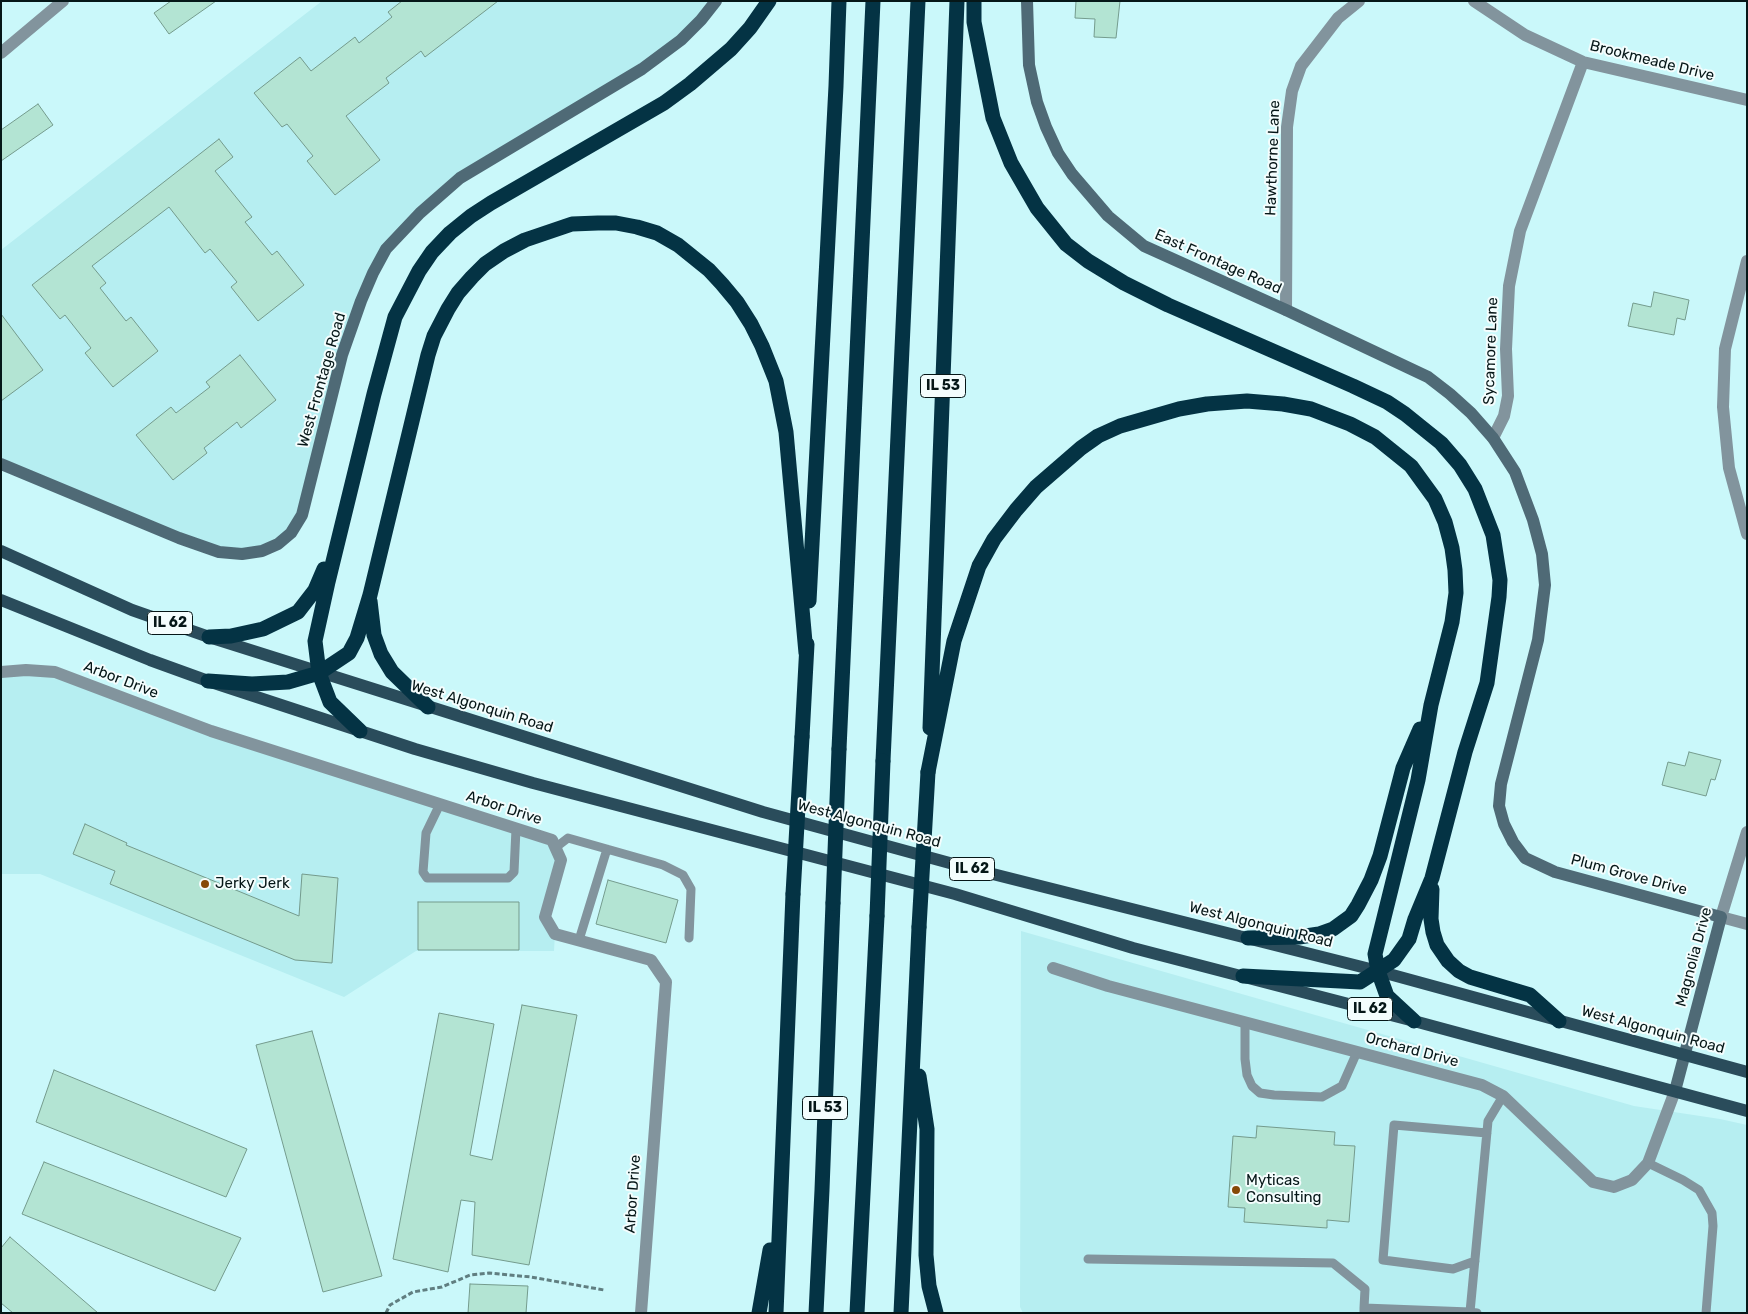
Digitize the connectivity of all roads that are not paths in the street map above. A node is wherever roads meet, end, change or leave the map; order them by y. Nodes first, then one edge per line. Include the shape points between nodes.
1 (63, 1) edge
2 (716, 1) edge
3 (769, 1) edge
4 (839, 1) edge
5 (872, 1) edge
6 (918, 1) edge
7 (957, 1) edge
8 (974, 1) edge
9 (1027, 1) edge
10 (1359, 1) edge
11 (1474, 1) edge
12 (1, 54) edge
13 (1582, 62) junction
14 (1747, 100) edge
15 (1747, 261) edge
16 (1286, 310) junction
17 (1493, 438) junction
18 (1, 464) edge
19 (342, 523) junction
20 (1747, 534) edge
21 (1, 551) edge
22 (370, 595) junction
23 (1, 600) edge
24 (209, 637) junction
25 (806, 653) junction
26 (1, 672) edge
27 (319, 673) junction
28 (208, 681) junction
29 (1431, 705) junction
30 (428, 707) junction
31 (360, 731) junction
32 (928, 772) junction
33 (440, 804) junction
34 (516, 829) junction
35 (1747, 832) edge
36 (555, 848) junction
37 (607, 849) junction
38 (1432, 878) junction
39 (1721, 917) junction
40 (1747, 924) edge
41 (689, 938) dead end
42 (1248, 938) junction
43 (579, 940) junction
44 (1053, 968) dead end
45 (1378, 972) junction
46 (1243, 976) junction
47 (1414, 1021) junction
48 (1559, 1022) junction
49 (1245, 1023) junction
50 (913, 1041) junction
51 (1357, 1052) junction
52 (1686, 1055) junction
53 (1747, 1072) edge
54 (1675, 1091) junction
55 (1503, 1096) junction
56 (1747, 1111) edge
57 (1487, 1133) junction
58 (1648, 1163) junction
59 (780, 1196) junction
60 (1088, 1259) dead end
61 (1475, 1261) junction
62 (1364, 1311) edge
63 (1470, 1312) edge
64 (640, 1313) edge
65 (759, 1313) edge
66 (776, 1313) edge
67 (816, 1313) edge
68 (857, 1313) edge
69 (901, 1313) edge
70 (936, 1313) edge
71 (1478, 1313) edge
72 (1706, 1313) edge

1 - 12 street
2 - 18 street, West Frontage Road via 681,40 642,69 460,178 386,249 373,273 342,355 302,515 291,534 278,544 242,554 219,552
3 - 19 highway via 731,49 690,84 664,103 492,202 450,233 432,252 395,317
4 - 25 highway, IL 53
5 - 67 highway, IL 53, bridge
6 - 68 highway, IL 53, bridge
7 - 32 highway, IL 53
8 - 38 highway via 974,22 993,118 1011,163 1033,200 1066,244 1124,283 1168,305 1386,402 1441,443 1475,489 1493,534 1497,555 1500,580 1498,614 1486,683
9 - 16 street, East Frontage Road via 1028,56 1037,102 1058,153 1090,198 1144,246
10 - 16 street, Hawthorne Lane via 1338,18 1301,66 1292,91 1287,127
11 - 13 street, Brookmeade Drive via 1525,36
13 - 14 street, Brookmeade Drive
13 - 17 street, Sycamore Lane via 1520,232 1510,286 1506,349 1508,396 1504,416
15 - 20 street via 1725,349 1723,408 1729,468
16 - 17 street, East Frontage Road via 1428,377 1471,413
17 - 39 street, Plum Grove Drive via 1514,472 1533,520 1542,554 1545,585 1538,640 1501,784 1500,806 1504,824 1525,858 1555,872
19 - 24 highway via 315,590 298,612 264,630
19 - 27 highway via 315,641
21 - 24 main road, West Algonquin Road / IL 62 via 132,610
22 - 25 highway via 434,336 458,293 485,264 525,240 572,224 616,223 657,233 694,258 737,302 762,346 776,381 786,432
22 - 27 highway via 349,653
22 - 30 highway via 374,635 381,654 392,672
23 - 28 main road, IL 62
24 - 27 main road, West Algonquin Road / IL 62
25 - 59 highway, IL 53, bridge
26 - 33 street, Arbor Drive via 55,672 211,731
27 - 28 highway via 288,682
27 - 30 main road, West Algonquin Road / IL 62
27 - 31 highway via 330,702
28 - 31 main road, IL 62
29 - 32 highway via 1456,593 1452,548 1445,522 1425,484 1411,466 1375,437 1326,414 1283,404 1247,401 1207,404 1179,408 1098,436 1036,487 994,539 979,566 954,641
29 - 42 highway via 1403,768 1377,864 1351,916 1320,934
29 - 45 highway via 1418,780 1375,954
30 - 42 main road, West Algonquin Road / IL 62 via 772,814 957,865
31 - 46 main road, IL 62 via 533,783 955,894 1133,948
32 - 50 highway, IL 53, bridge
33 - 34 street, Arbor Drive
33 - 34 lane via 426,833 423,872 427,878 508,878 514,872
34 - 36 street, Arbor Drive via 552,840
35 - 39 street, Magnolia Drive
36 - 37 lane via 568,838
36 - 43 street, Arbor Drive via 561,860 545,917 555,934
37 - 41 lane via 663,865 683,875 691,889
37 - 43 lane
38 - 45 highway via 1409,939 1394,960
38 - 48 highway via 1433,932 1448,962 1470,977 1530,995
39 - 40 street, Plum Grove Drive
39 - 52 street, Magnolia Drive
42 - 45 main road, West Algonquin Road / IL 62
43 - 64 street, Arbor Drive via 651,960 666,982
44 - 49 street, Orchard Drive
45 - 46 highway via 1360,982
45 - 47 highway via 1387,996
45 - 48 main road, West Algonquin Road / IL 62
46 - 47 main road, IL 62
47 - 54 main road, IL 62
48 - 52 main road, West Algonquin Road / IL 62
49 - 51 street, Orchard Drive
49 - 51 lane via 1247,1075 1260,1093 1322,1098 1342,1086
50 - 69 highway, IL 53
50 - 70 highway via 927,1129 926,1254
51 - 55 street, Orchard Drive via 1482,1085
52 - 53 main road, West Algonquin Road / IL 62
52 - 54 street, Magnolia Drive
54 - 56 main road, IL 62
54 - 58 street, Orchard Drive
55 - 57 lane via 1488,1121
55 - 58 street, Orchard Drive via 1593,1182 1614,1188 1632,1180
57 - 61 lane
57 - 61 lane via 1394,1125 1383,1260 1453,1269
58 - 72 lane via 1699,1190 1712,1213
59 - 65 highway
59 - 66 highway, IL 53
60 - 62 lane via 1333,1264 1365,1289
61 - 63 lane
62 - 63 lane
63 - 71 lane

